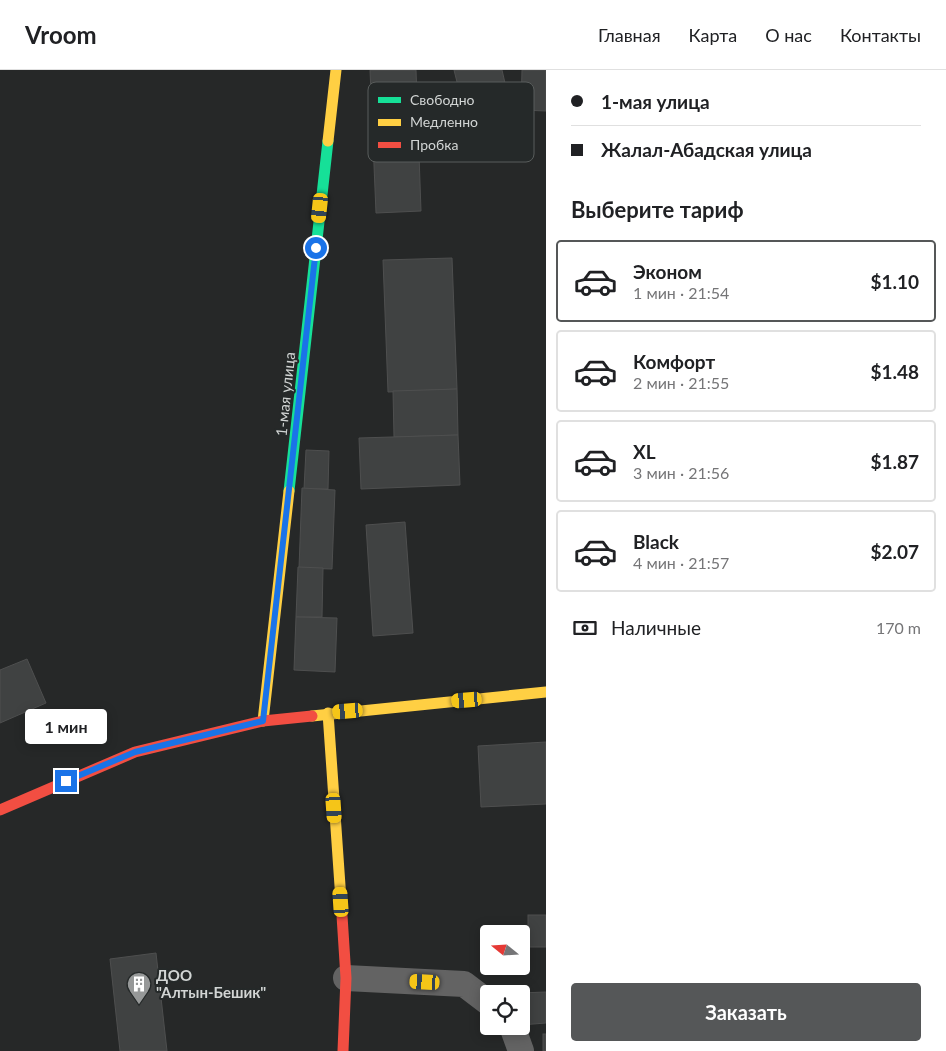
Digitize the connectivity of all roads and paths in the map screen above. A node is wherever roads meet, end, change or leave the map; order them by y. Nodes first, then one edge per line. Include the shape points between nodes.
1 (336, 70) edge
2 (546, 692) edge
3 (328, 713) junction
4 (263, 721) junction
5 (0, 810) edge
6 (346, 978) junction
7 (480, 996) edge
8 (515, 1035) edge
9 (342, 1051) edge
10 (521, 1051) edge

1 - 4 street, 1-мая улица
2 - 3 street
3 - 4 street
3 - 6 street
4 - 5 street via 135,752
6 - 7 street via 464,984
6 - 9 street
8 - 10 street

